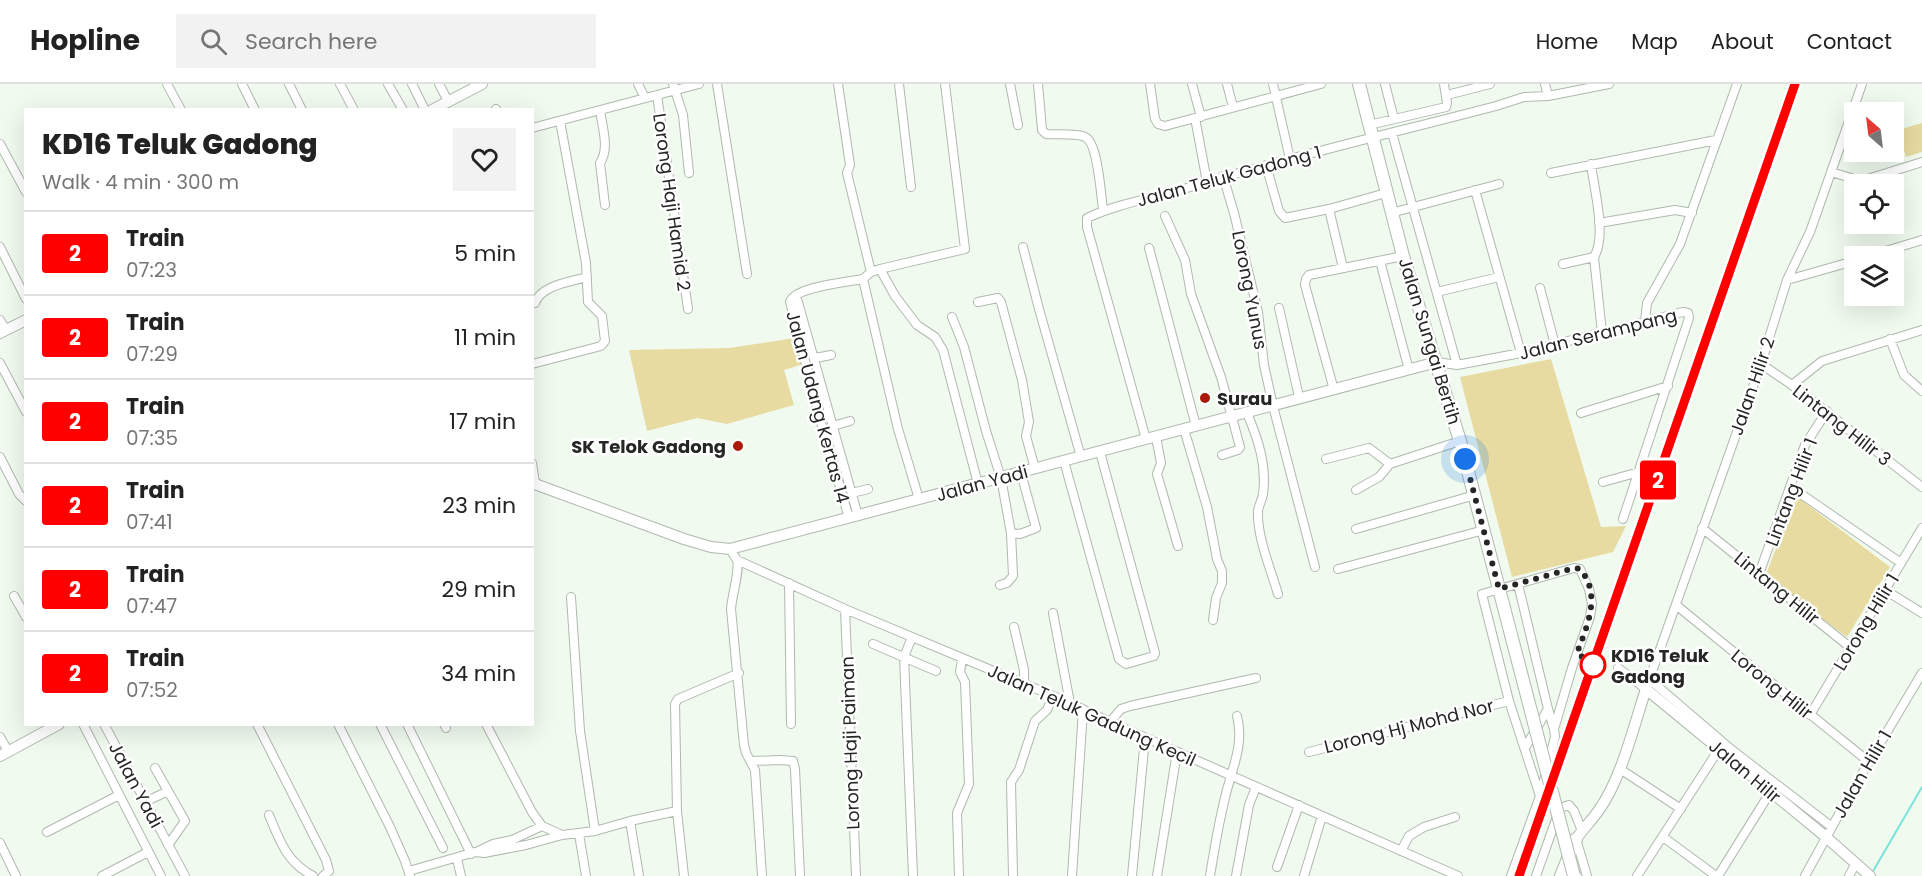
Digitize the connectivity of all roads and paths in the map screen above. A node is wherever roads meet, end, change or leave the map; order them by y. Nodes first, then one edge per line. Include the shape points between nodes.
1 (167, 84) edge
2 (242, 84) edge
3 (289, 84) edge
4 (340, 84) edge
5 (388, 84) edge
6 (412, 84) edge
7 (439, 84) edge
8 (482, 84) edge
9 (638, 84) edge
10 (699, 84) edge
11 (717, 84) edge
12 (838, 84) edge
13 (899, 84) edge
14 (945, 84) edge
15 (1010, 84) edge
16 (1038, 84) edge
17 (1150, 84) edge
18 (1192, 84) edge
19 (1227, 84) edge
20 (1273, 84) edge
21 (1321, 84) edge
22 (1359, 84) edge
23 (1385, 84) edge
24 (1444, 84) edge
25 (1490, 84) edge
26 (1545, 84) edge
27 (1610, 84) edge
28 (1737, 84) edge
29 (1862, 84) edge
30 (675, 87) edge
31 (657, 95) junction
32 (1447, 95) junction
33 (1276, 96) junction
34 (1548, 96) junction
35 (645, 98) junction
36 (448, 101) junction
37 (1233, 107) junction
38 (180, 108) edge
39 (254, 108) edge
40 (301, 108) edge
41 (353, 108) edge
42 (402, 108) edge
43 (424, 108) edge
44 (436, 108) edge
45 (600, 110) junction
46 (1198, 117) junction
47 (1394, 119) junction
48 (560, 121) junction
49 (1018, 125) dead end
50 (1369, 125) junction
51 (534, 128) edge
52 (1392, 133) junction
53 (1372, 138) junction
54 (1716, 140) junction
55 (0, 144) edge
56 (1290, 159) junction
57 (1922, 162) edge
58 (1590, 164) junction
59 (1266, 165) junction
60 (1551, 172) dead end
61 (1831, 172) junction
62 (689, 173) dead end
63 (1223, 176) junction
64 (1207, 182) junction
65 (1499, 184) dead end
66 (911, 187) dead end
67 (24, 188) edge
68 (1475, 190) junction
69 (1386, 193) junction
70 (605, 205) dead end
71 (1413, 207) junction
72 (1329, 209) junction
73 (1103, 210) junction
74 (1391, 213) junction
75 (1692, 213) junction
76 (1165, 216) dead end
77 (1599, 224) junction
78 (1922, 240) edge
79 (1902, 246) edge
80 (0, 247) edge
81 (1023, 247) dead end
82 (1149, 248) dead end
83 (1403, 256) junction
84 (1594, 257) junction
85 (1380, 261) junction
86 (1563, 264) dead end
87 (1844, 264) edge
88 (1343, 268) junction
89 (875, 271) junction
90 (747, 274) dead end
91 (587, 277) junction
92 (1499, 277) junction
93 (862, 279) junction
94 (1787, 280) junction
95 (1540, 288) dead end
96 (1437, 292) junction
97 (24, 295) edge
98 (794, 296) junction
99 (978, 302) dead end
100 (535, 303) dead end
101 (1279, 308) dead end
102 (688, 309) dead end
103 (952, 317) dead end
104 (0, 320) edge
105 (1645, 321) junction
106 (24, 322) edge
107 (1922, 330) edge
108 (3, 332) edge
109 (1602, 333) junction
110 (1890, 339) junction
111 (1555, 345) junction
112 (1521, 353) junction
113 (831, 355) dead end
114 (815, 358) junction
115 (1437, 362) junction
116 (0, 363) edge
117 (534, 363) edge
118 (1761, 364) junction
119 (1457, 365) junction
120 (1409, 370) junction
121 (1792, 385) junction
122 (1668, 386) junction
123 (1334, 390) junction
124 (1922, 391) edge
125 (1299, 397) junction
126 (1273, 406) junction
127 (24, 408) edge
128 (1827, 411) junction
129 (1247, 413) junction
130 (1581, 413) dead end
131 (1231, 416) junction
132 (850, 421) dead end
133 (833, 426) junction
134 (1196, 426) junction
135 (1184, 429) junction
136 (1151, 438) junction
137 (1460, 441) junction
138 (1100, 452) junction
139 (1222, 455) dead end
140 (0, 457) edge
141 (1081, 457) junction
142 (1326, 459) dead end
143 (1064, 461) junction
144 (1390, 464) junction
145 (1035, 469) junction
146 (1021, 472) junction
147 (1639, 472) junction
148 (1001, 478) junction
149 (1603, 482) dead end
150 (534, 483) edge
151 (978, 484) junction
152 (1791, 486) junction
153 (1922, 487) edge
154 (868, 489) dead end
155 (1356, 490) dead end
156 (852, 494) junction
157 (1475, 495) junction
158 (24, 499) edge
159 (919, 499) junction
160 (853, 517) junction
161 (1623, 519) dead end
162 (1702, 528) junction
163 (1922, 528) edge
164 (1356, 529) dead end
165 (1484, 530) junction
166 (1011, 533) junction
167 (1178, 546) dead end
168 (730, 549) junction
169 (737, 560) junction
170 (1902, 563) junction
171 (1315, 567) dead end
172 (1338, 569) dead end
173 (1759, 574) junction
174 (789, 583) junction
175 (1518, 584) junction
176 (1000, 585) dead end
177 (1499, 589) junction
178 (1885, 590) junction
179 (1278, 594) dead end
180 (14, 596) dead end
181 (571, 597) dead end
182 (1676, 605) junction
183 (845, 609) junction
184 (1053, 613) dead end
185 (1922, 613) edge
186 (24, 614) edge
187 (1213, 620) dead end
188 (1014, 627) dead end
189 (912, 637) junction
190 (873, 644) dead end
191 (1851, 648) junction
192 (904, 657) junction
193 (962, 659) junction
194 (1618, 668) dead end
195 (936, 671) dead end
196 (1922, 673) edge
197 (739, 674) junction
198 (1256, 678) dead end
199 (1024, 684) junction
200 (1647, 684) junction
201 (1053, 696) junction
202 (1509, 701) junction
203 (1070, 703) junction
204 (1548, 709) junction
205 (1083, 710) junction
206 (1810, 715) junction
207 (1237, 716) dead end
208 (1110, 722) junction
209 (791, 724) dead end
210 (55, 726) edge
211 (83, 726) edge
212 (105, 726) edge
213 (258, 726) edge
214 (339, 726) edge
215 (381, 726) edge
216 (408, 726) edge
217 (487, 726) edge
218 (1554, 729) junction
219 (0, 737) edge
220 (1145, 738) junction
221 (1525, 748) junction
222 (1719, 749) junction
223 (1177, 752) junction
224 (1310, 752) dead end
225 (4, 754) edge
226 (752, 761) junction
227 (1869, 762) junction
228 (155, 768) dead end
229 (1620, 769) junction
230 (1232, 776) junction
231 (1256, 787) junction
232 (168, 791) junction
233 (1771, 791) junction
234 (119, 795) junction
235 (1540, 796) junction
236 (146, 802) junction
237 (1299, 805) junction
238 (1681, 809) junction
239 (677, 811) junction
240 (269, 815) dead end
241 (1322, 816) junction
242 (1455, 817) dead end
243 (630, 820) junction
244 (542, 826) junction
245 (1832, 827) junction
246 (595, 831) junction
247 (47, 832) dead end
248 (579, 834) junction
249 (562, 835) junction
250 (1579, 835) junction
251 (1664, 837) junction
252 (1826, 837) junction
253 (0, 843) edge
254 (168, 844) junction
255 (443, 848) dead end
256 (1401, 851) junction
257 (148, 852) junction
258 (473, 853) junction
259 (457, 859) junction
260 (1856, 863) junction
261 (1277, 867) dead end
262 (409, 874) edge
263 (1868, 875) edge
264 (16, 876) edge
265 (102, 876) edge
266 (161, 876) edge
267 (185, 876) edge
268 (313, 876) edge
269 (323, 876) edge
270 (461, 876) edge
271 (586, 876) edge
272 (639, 876) edge
273 (684, 876) edge
274 (762, 876) edge
275 (800, 876) edge
276 (856, 876) edge
277 (913, 876) edge
278 (959, 876) edge
279 (1013, 876) edge
280 (1072, 876) edge
281 (1132, 876) edge
282 (1157, 876) edge
283 (1210, 876) edge
284 (1236, 876) edge
285 (1304, 876) edge
286 (1458, 876) edge
287 (1511, 876) edge
288 (1536, 876) edge
289 (1561, 876) edge
290 (1574, 876) edge
291 (1587, 876) edge
292 (1637, 876) edge
293 (1717, 876) edge
294 (1805, 876) edge
295 (1849, 876) edge

1 - 38 street
2 - 39 street
3 - 40 street
4 - 41 street
5 - 42 street
6 - 43 street
7 - 36 street
8 - 36 street
9 - 35 street
10 - 30 street
11 - 90 street
12 - 89 street via 848,173
13 - 66 street
14 - 89 street via 965,249
15 - 49 street
16 - 73 street via 1042,130 1046,134 1085,136 1091,141
17 - 46 street via 1158,124 1165,126
18 - 46 street
19 - 37 street
20 - 33 street
21 - 33 street
22 - 50 main road, Jalan Sungai Bertih
23 - 47 street
24 - 32 street
25 - 32 street
26 - 34 street
27 - 34 street, Jalan Teluk Gadong 1
28 - 54 street
29 - 61 street, Jalan Hilir 2
30 - 31 street
30 - 62 street via 683,115
31 - 35 street
31 - 102 street, Lorong Haji Hamid 2
32 - 47 street via 1446,107
33 - 37 street
33 - 56 street
34 - 52 street, Jalan Teluk Gadong 1 via 1524,97
35 - 45 street
36 - 44 street
37 - 46 street
45 - 48 street
45 - 70 street via 606,148 600,163
46 - 64 street
47 - 50 street
48 - 51 street
48 - 91 street
50 - 53 main road, Jalan Sungai Bertih
52 - 53 street, Jalan Teluk Gadong 1
52 - 71 street
53 - 56 street, Jalan Teluk Gadong 1
53 - 69 main road, Jalan Sungai Bertih
54 - 58 street
54 - 75 street
55 - 67 street
56 - 59 street, Jalan Teluk Gadong 1
57 - 61 street via 1861,181
58 - 60 street
58 - 77 street
59 - 63 street, Jalan Teluk Gadong 1
59 - 72 street via 1279,211 1285,218
61 - 94 street, Jalan Hilir 2 via 1810,232
63 - 64 street, Jalan Teluk Gadong 1
63 - 126 street, Lorong Yunus via 1258,312
64 - 73 street, Jalan Teluk Gadong 1
65 - 68 street
68 - 71 street
68 - 92 street
69 - 72 street
69 - 74 main road, Jalan Sungai Bertih
71 - 74 street
71 - 96 street
72 - 88 street
73 - 136 street, Jalan Teluk Gadong 1 via 1087,218 1087,227
74 - 83 main road, Jalan Sungai Bertih
75 - 77 street via 1675,210
75 - 105 street via 1680,244 1647,303
76 - 131 street via 1185,260 1191,294
77 - 84 street via 1599,248
78 - 79 street
80 - 97 street
81 - 141 street
82 - 134 street
83 - 85 street
83 - 115 main road, Jalan Sungai Bertih
84 - 86 street
84 - 109 street
85 - 88 street
85 - 120 street
87 - 94 street
88 - 123 street via 1310,275 1305,285
89 - 93 street
89 - 151 street via 917,325 935,338 943,350
91 - 100 street via 543,292
91 - 117 street via 589,304 602,316 605,342
92 - 96 street
92 - 112 street
93 - 98 street
93 - 159 street
94 - 118 street, Jalan Hilir 2
95 - 111 street
96 - 119 street
98 - 114 street
98 - 160 street, Jalan Udang Kertas 14 via 790,302 820,419
99 - 145 street via 998,298 1001,302 1022,380 1029,422 1026,436
101 - 125 street
103 - 148 street via 964,346
104 - 108 street
105 - 109 street, Jalan Serampang
105 - 122 street, Jalan Serampang via 1688,313
106 - 108 street
107 - 110 street
109 - 111 street, Jalan Serampang
110 - 121 street via 1822,361
110 - 124 street via 1904,375
111 - 112 street, Jalan Serampang
112 - 119 street, Jalan Serampang
113 - 114 street
114 - 133 street
115 - 119 street, Jalan Serampang
115 - 120 street, Jalan Yadi
115 - 137 main road, Jalan Sungai Bertih
116 - 127 street
118 - 121 street, Lintang Hilir 3
118 - 162 street, Jalan Hilir 2
120 - 123 street, Jalan Yadi
121 - 128 street, Lintang Hilir 3
122 - 130 street
122 - 147 street, Jalan Serampang
123 - 125 street, Jalan Yadi
125 - 126 street, Jalan Yadi
126 - 129 street, Jalan Yadi
126 - 171 street, Lorong Yunus
128 - 152 street, Lintang Hilir 1 via 1805,445
128 - 153 street, Lintang Hilir 3
129 - 131 street, Jalan Yadi
129 - 179 street via 1258,440 1264,479 1259,528
131 - 134 street, Jalan Yadi
131 - 139 street via 1240,449
132 - 133 street
133 - 156 street
134 - 135 street, Jalan Yadi
135 - 136 street, Jalan Yadi
135 - 187 street via 1222,571
136 - 138 street, Jalan Yadi
136 - 167 street via 1161,463 1157,474
137 - 144 street
137 - 157 main road, Jalan Sungai Bertih
138 - 141 street, Jalan Yadi
138 - 143 street via 1155,653 1126,664 1119,659
140 - 158 street
141 - 143 street, Jalan Yadi
142 - 144 street via 1369,448
143 - 145 street, Jalan Yadi
144 - 155 street via 1379,477
145 - 146 street, Jalan Yadi
146 - 148 street, Jalan Yadi
146 - 166 street via 1036,528
147 - 149 street
147 - 161 street, Jalan Serampang
148 - 151 street, Jalan Yadi
148 - 166 street
150 - 168 street, Jalan Yadi via 684,538
151 - 159 street, Jalan Yadi
152 - 170 street
152 - 173 street, Lintang Hilir 1
154 - 156 street
156 - 160 street
157 - 164 street
157 - 165 main road, Jalan Sungai Bertih
159 - 160 street, Jalan Yadi
160 - 168 street, Jalan Yadi
162 - 173 street, Lintang Hilir
162 - 182 street, Jalan Hilir 2
163 - 170 street, Lorong Hilir 1
165 - 172 street
165 - 177 main road, Jalan Sungai Bertih
166 - 176 street via 1014,572 1011,580
168 - 169 street
169 - 174 street, Jalan Teluk Gadung Kecil
169 - 197 street via 731,609
170 - 178 street, Lorong Hilir 1
173 - 191 street, Lintang Hilir
174 - 183 street, Jalan Teluk Gadung Kecil
174 - 209 street
175 - 177 street
175 - 204 street
175 - 218 street via 1574,568 1583,573 1589,589 1590,617
177 - 202 street via 1482,594
177 - 290 main road, Jalan Sungai Bertih, bridge
178 - 185 street
178 - 191 street, Lorong Hilir 1
180 - 186 street
181 - 246 street via 580,731
182 - 200 street, Jalan Hilir 2
182 - 206 street, Lorong Hilir
183 - 189 street, Jalan Teluk Gadung Kecil
183 - 276 street, Lorong Haji Paiman
184 - 203 street
188 - 199 street
189 - 192 street
189 - 193 street, Jalan Teluk Gadung Kecil
190 - 192 street
191 - 206 street, Lorong Hilir 1
192 - 195 street
192 - 277 street
193 - 199 street, Jalan Teluk Gadung Kecil
193 - 278 street via 969,784 957,813
194 - 200 street, Jalan Hilir
196 - 227 street, Jalan Hilir 1
197 - 226 street via 744,745
197 - 239 street via 678,699 675,704
198 - 208 street via 1130,706 1121,709
199 - 201 street, Jalan Teluk Gadung Kecil
200 - 222 street, Jalan Hilir
200 - 229 street
200 - 245 street
201 - 203 street, Jalan Teluk Gadung Kecil
201 - 279 street via 1047,710 1035,721 1019,770 1011,782
202 - 221 street
202 - 224 street, Lorong Hj Mohd Nor
203 - 205 street, Jalan Teluk Gadung Kecil
204 - 218 street
204 - 221 street
205 - 208 street, Jalan Teluk Gadung Kecil
205 - 280 street
206 - 227 street, Lorong Hilir
207 - 230 street via 1240,734
208 - 220 street, Jalan Teluk Gadung Kecil
210 - 225 street
211 - 234 street
212 - 236 street, Jalan Yadi
213 - 269 street via 326,860 329,872
214 - 262 street
215 - 255 street
216 - 258 street
217 - 244 street
218 - 235 street
219 - 225 street
220 - 223 street, Jalan Teluk Gadung Kecil
220 - 281 street
221 - 235 street
222 - 233 street, Jalan Hilir
222 - 238 street
223 - 230 street, Jalan Teluk Gadung Kecil
223 - 282 street
226 - 274 street
226 - 275 street via 792,761
227 - 245 street, Jalan Hilir 1
228 - 232 street
229 - 238 street
229 - 250 street via 1599,810
230 - 231 street, Jalan Teluk Gadung Kecil
230 - 283 street
231 - 237 street, Jalan Teluk Gadung Kecil
231 - 284 street
232 - 236 street
232 - 254 street via 185,821
233 - 252 street, Jalan Hilir
233 - 293 street
234 - 247 street
234 - 257 street
235 - 287 street
236 - 254 street, Jalan Yadi
237 - 241 street, Jalan Teluk Gadung Kecil
237 - 261 street
238 - 251 street
239 - 243 street
239 - 273 street
240 - 268 street via 289,857
241 - 256 street, Jalan Teluk Gadung Kecil
241 - 285 street
242 - 256 street via 1409,836
243 - 246 street
243 - 272 street
244 - 249 street
244 - 258 street
245 - 252 street, Jalan Hilir 1
246 - 248 street
248 - 249 street
248 - 271 street
249 - 258 street
250 - 288 street via 1574,811 1569,805 1560,808
250 - 289 main road
250 - 291 street
251 - 292 street
251 - 293 street
252 - 260 street, Jalan Hilir
252 - 294 street, Jalan Hilir 1
253 - 264 street
254 - 267 street, Jalan Yadi
256 - 286 street, Jalan Teluk Gadung Kecil
257 - 265 street
257 - 266 street
258 - 259 street
259 - 262 street
259 - 270 street
260 - 263 street, Jalan Hilir
260 - 295 street

